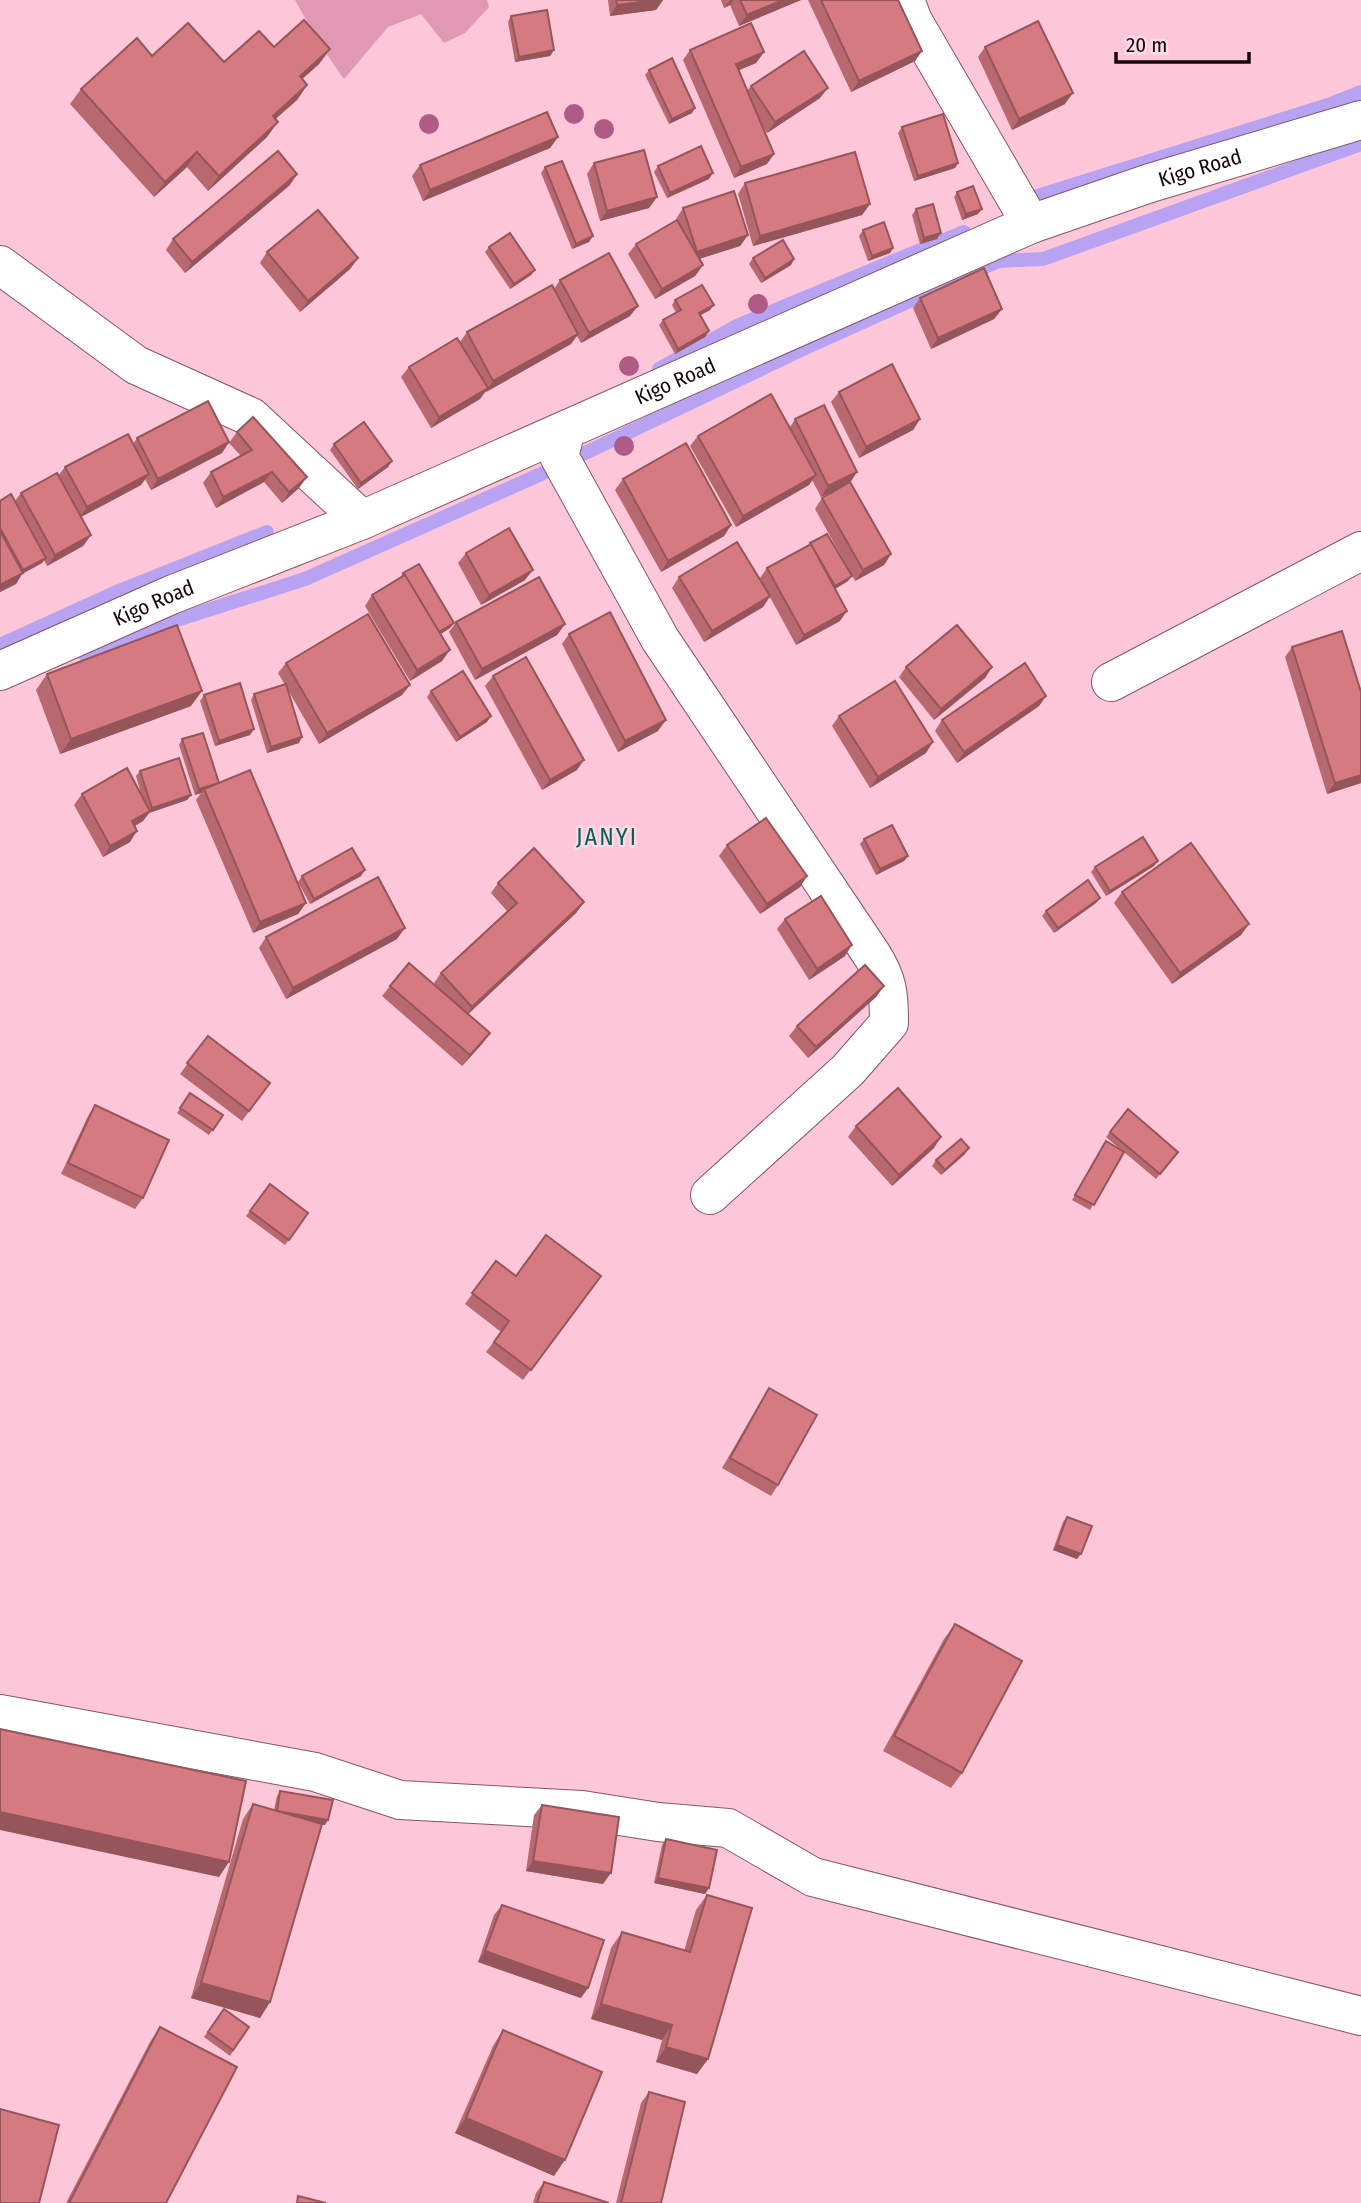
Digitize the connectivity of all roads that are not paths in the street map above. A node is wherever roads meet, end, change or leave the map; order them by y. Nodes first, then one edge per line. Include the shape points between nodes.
1 (905, 0) edge
2 (1361, 120) edge
3 (1031, 224) junction
4 (0, 265) edge
5 (566, 430) junction
6 (362, 520) junction
7 (1361, 551) edge
8 (0, 671) edge
9 (1111, 682) dead end
10 (710, 1195) dead end
11 (0, 1714) edge
12 (1361, 2016) edge

1 - 3 street
2 - 3 street, Kigo Road
3 - 5 street, Kigo Road
4 - 6 street via 136,365 251,417
5 - 6 street, Kigo Road
5 - 10 street via 559,456 660,639 872,955 889,995 889,1023 848,1070
6 - 8 street, Kigo Road via 170,595
7 - 9 street
11 - 12 street via 315,1772 400,1800 582,1810 728,1828 813,1877

